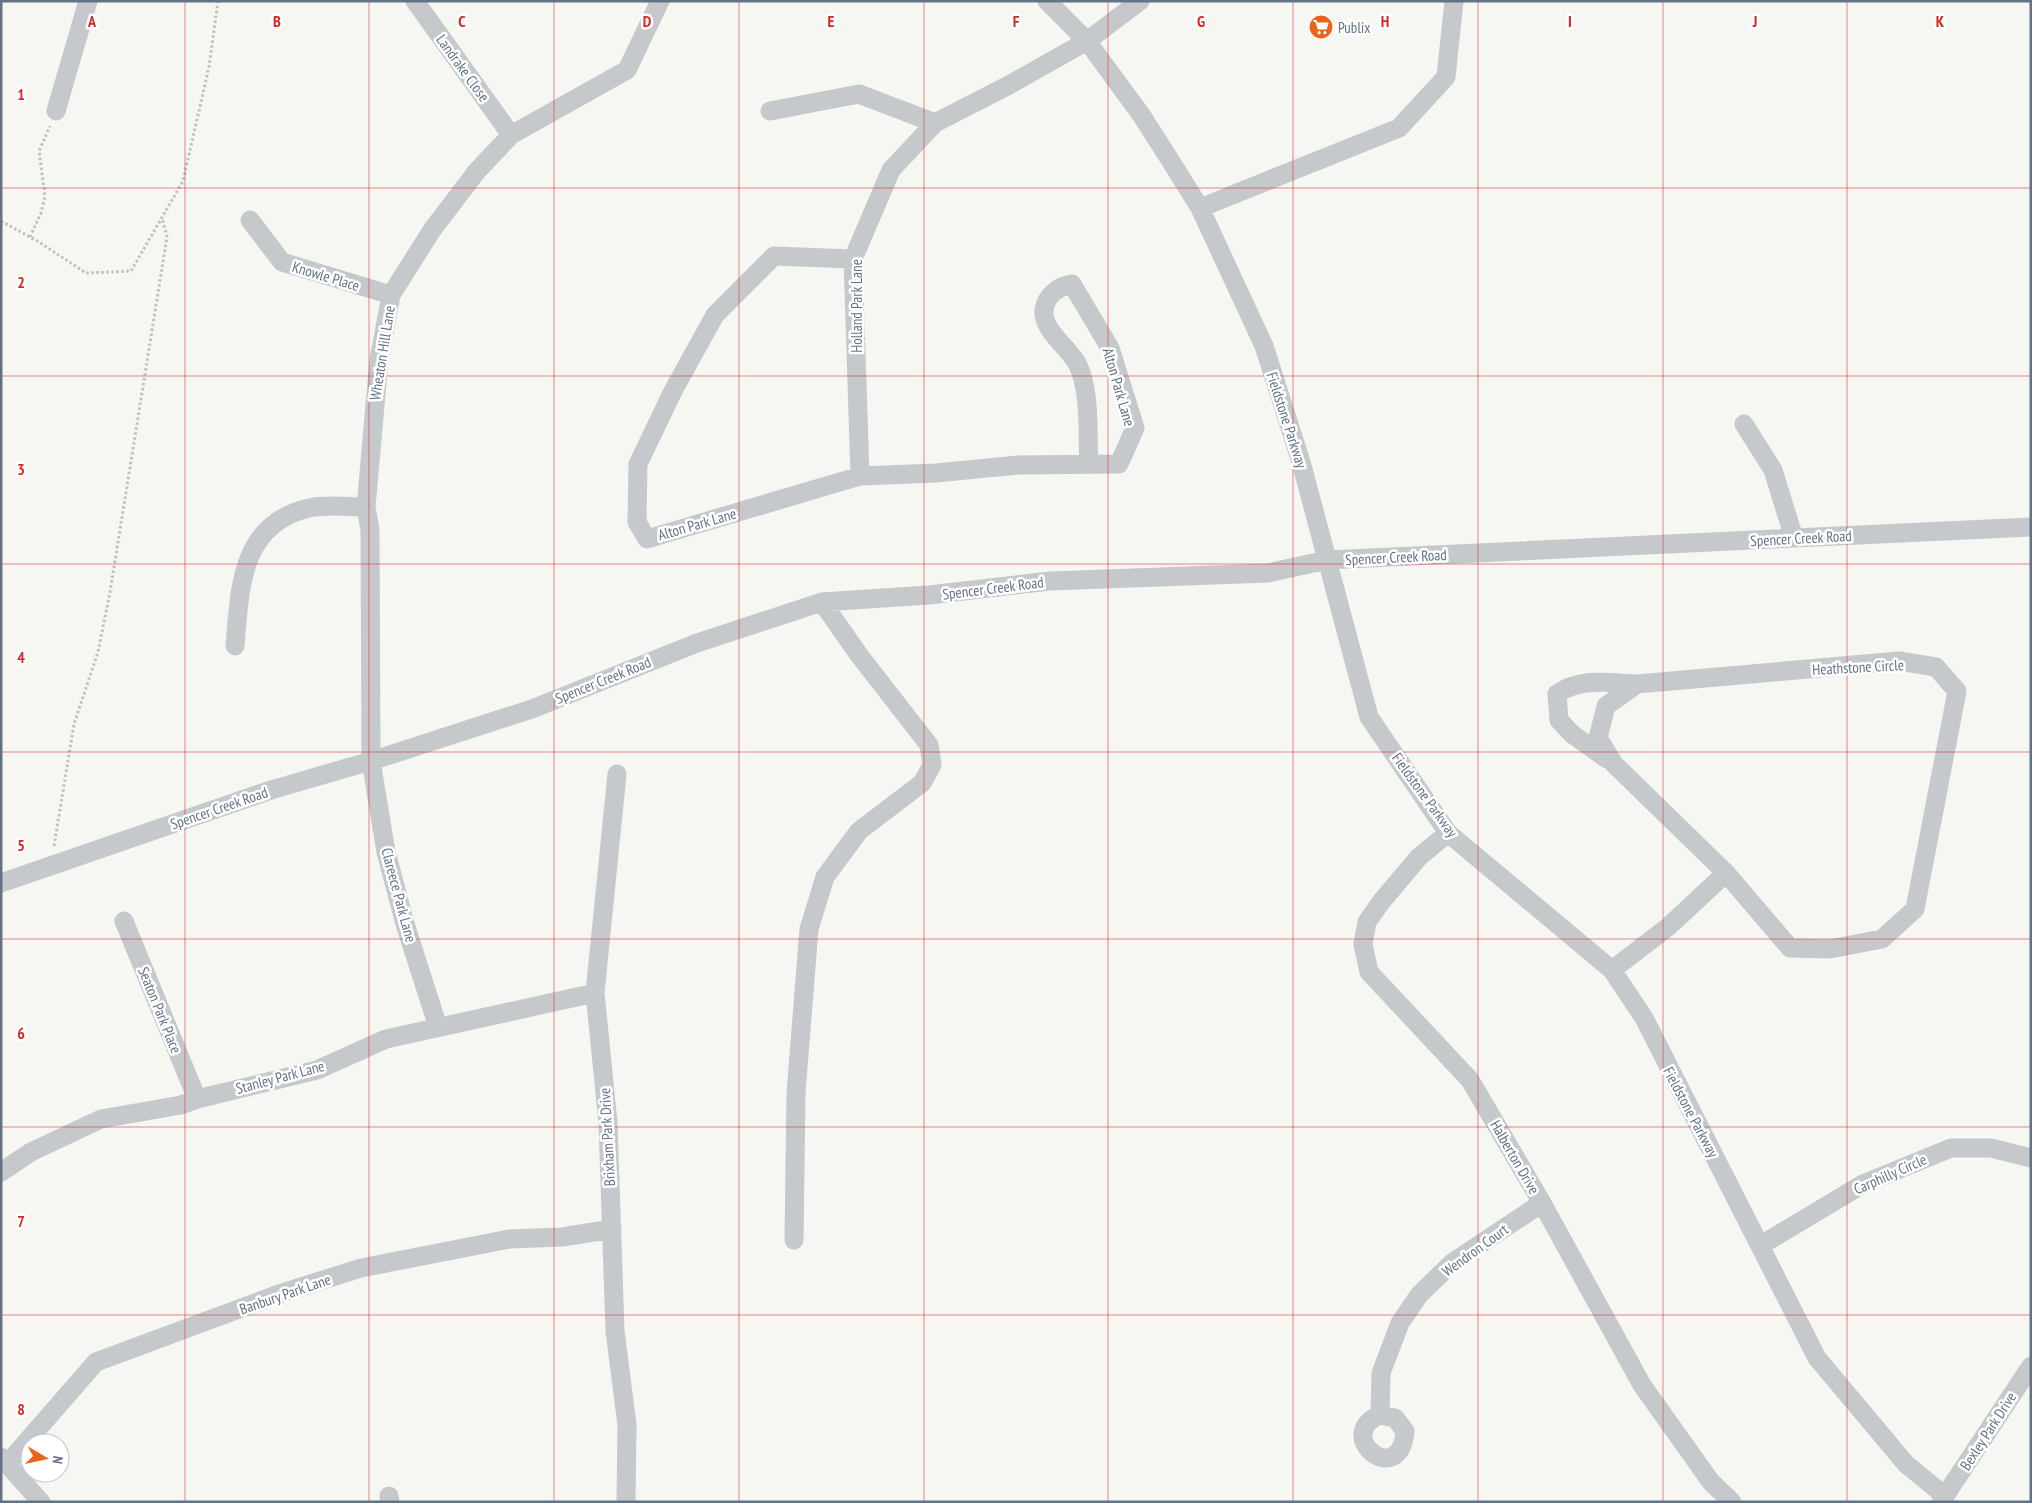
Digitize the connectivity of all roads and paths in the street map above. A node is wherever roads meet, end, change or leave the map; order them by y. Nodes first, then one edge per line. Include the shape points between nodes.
1 (88, 1) edge
2 (218, 1) edge
3 (415, 1) edge
4 (660, 1) edge
5 (1047, 1) edge
6 (1066, 1) edge
7 (1140, 1) edge
8 (1454, 1) edge
9 (1074, 27) junction
10 (1087, 41) junction
11 (56, 111) joint
12 (770, 112) dead end
13 (935, 123) junction
14 (511, 135) junction
15 (1200, 208) junction
16 (162, 218) junction
17 (250, 220) dead end
18 (1, 221) edge
19 (30, 237) junction
20 (853, 259) junction
21 (391, 295) junction
22 (1744, 424) dead end
23 (1089, 464) junction
24 (860, 476) junction
25 (366, 507) junction
26 (2031, 527) edge
27 (1794, 538) junction
28 (1327, 560) junction
29 (822, 602) junction
30 (235, 646) dead end
31 (1637, 684) junction
32 (371, 761) junction
33 (1614, 764) junction
34 (617, 774) dead end
35 (1448, 833) junction
36 (51, 867) junction
37 (1726, 873) junction
38 (1, 883) edge
39 (124, 921) dead end
40 (1612, 970) junction
41 (595, 993) junction
42 (438, 1027) junction
43 (197, 1099) junction
44 (2031, 1158) edge
45 (1, 1172) edge
46 (1542, 1203) junction
47 (612, 1228) junction
48 (794, 1240) dead end
49 (1761, 1245) junction
50 (2031, 1366) edge
51 (1380, 1416) dead end
52 (5, 1460) edge
53 (1943, 1499) edge
54 (41, 1502) edge
55 (626, 1502) edge
56 (1732, 1502) edge

1 - 11 street
2 - 16 path via 209,67 183,182
3 - 14 street, Landrake Close
4 - 14 street, Wheaton Hill Lane via 627,70
5 - 9 street, Fieldstone Parkway
6 - 9 street, Fieldstone Parkway
7 - 10 street, Holland Park Lane
8 - 15 street via 1446,77 1399,128
9 - 10 street, Fieldstone Parkway
10 - 13 street, Holland Park Lane
10 - 15 street, Fieldstone Parkway via 1142,116
11 - 19 path via 40,151 45,196
12 - 13 street via 860,94
13 - 20 street, Holland Park Lane via 891,170
14 - 21 street, Wheaton Hill Lane via 477,171 432,230
15 - 28 street, Fieldstone Parkway via 1264,346 1301,462
16 - 19 path via 132,271 86,273
16 - 36 path via 167,237 110,592 98,652 74,724
17 - 21 street, Knowle Place via 282,262
18 - 19 path
20 - 24 street, Holland Park Lane
20 - 24 street, Alton Park Lane via 774,256 715,315 638,464 637,522 647,538
21 - 25 street, Wheaton Hill Lane via 379,360
22 - 27 street via 1773,470
23 - 23 street, Alton Park Lane via 1082,380 1072,354 1046,321 1044,310 1060,286 1072,284 1110,348 1135,428 1119,464
23 - 24 street, Alton Park Lane
25 - 30 street via 310,508 277,520 254,546 240,591
25 - 32 street, Wheaton Hill Lane via 370,530
26 - 27 street, Spencer Creek Road
27 - 28 street, Spencer Creek Road
28 - 29 street, Spencer Creek Road via 1268,573 1050,580 929,595
28 - 35 street, Fieldstone Parkway via 1369,717
29 - 32 street, Spencer Creek Road via 697,643 532,709
29 - 48 street via 929,745 932,765 922,783 859,831 825,877 809,929 796,1093
31 - 33 street, Heathstone Circle via 1606,706 1598,738
31 - 33 street via 1590,682 1568,686 1557,694 1559,720 1572,734
31 - 37 street, Heathstone Circle via 1899,662 1936,667 1957,691 1915,910 1882,939 1830,948 1790,948
32 - 36 street, Spencer Creek Road via 271,790
32 - 42 street, Clareece Park Lane via 386,852
33 - 37 street, Heathstone Circle
34 - 41 street, Brixham Park Drive
35 - 40 street, Fieldstone Parkway
35 - 46 street, Halberton Drive via 1419,857 1367,922 1363,944 1369,972 1470,1080
36 - 38 street, Spencer Creek Road
37 - 40 street via 1668,927
39 - 43 street, Seaton Park Place
40 - 49 street, Fieldstone Parkway via 1644,1018
41 - 42 street, Stanley Park Lane
41 - 47 street, Brixham Park Drive via 608,1123
42 - 43 street, Stanley Park Lane via 386,1039 318,1070
43 - 45 street, Stanley Park Lane via 181,1105 101,1119 31,1152
44 - 49 street, Carphilly Circle via 1991,1148 1951,1148 1863,1184
46 - 51 street, Wendron Court via 1452,1263 1419,1295 1400,1323 1381,1374
46 - 56 street, Halberton Drive via 1642,1385 1711,1482
47 - 52 street, Banbury Park Lane via 562,1237 510,1239 361,1268 282,1293 96,1362
47 - 55 street, Brixham Park Drive via 615,1331 627,1424
49 - 53 street, Fieldstone Parkway via 1817,1358 1906,1464
50 - 53 street, Bexley Park Drive
52 - 54 street

